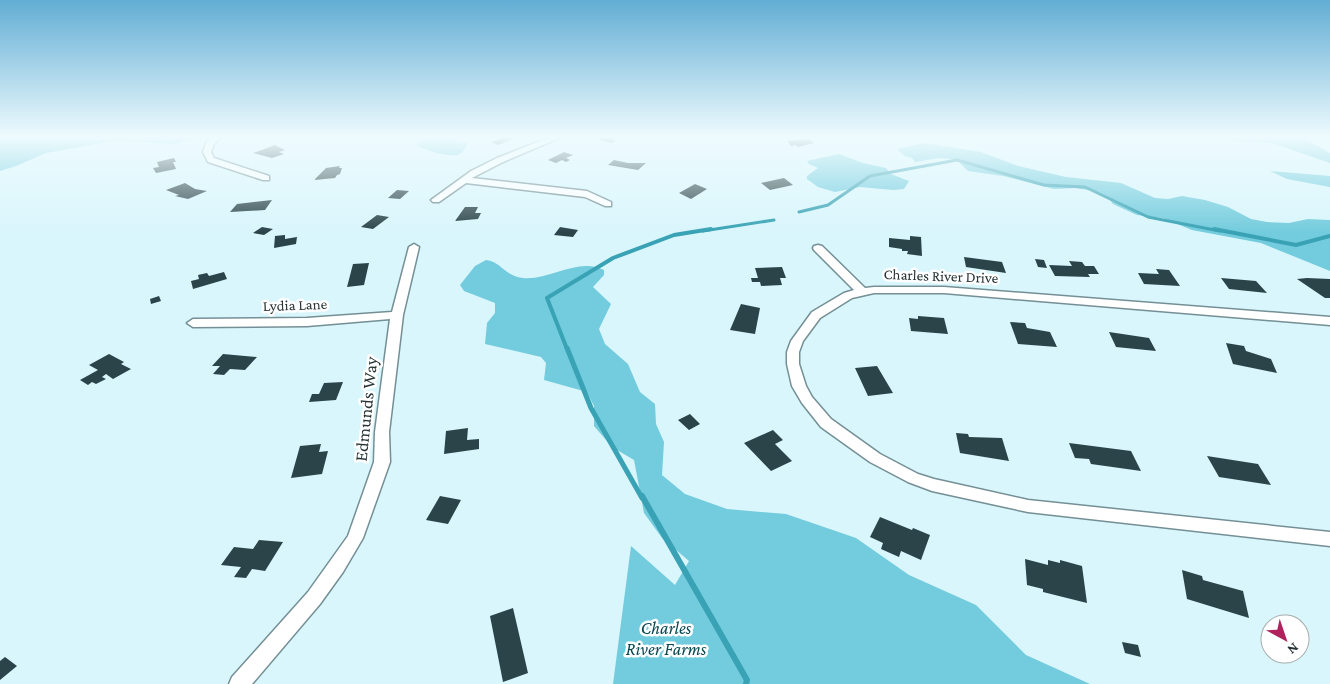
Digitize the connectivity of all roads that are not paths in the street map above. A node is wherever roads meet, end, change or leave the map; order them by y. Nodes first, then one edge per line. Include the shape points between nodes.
1 (235, 168) edge
2 (485, 168) edge
3 (266, 178) dead end
4 (462, 180) junction
5 (436, 200) dead end
6 (608, 204) dead end
7 (414, 247) dead end
8 (818, 248) dead end
9 (860, 291) junction
10 (397, 315) junction
11 (1330, 321) edge
12 (193, 323) dead end
13 (1330, 539) edge
14 (239, 684) edge

1 - 3 street
2 - 4 street
4 - 5 street
4 - 6 street via 588,194
7 - 10 street, Edmunds Way
8 - 9 street
9 - 11 street, Charles River Drive via 944,290
9 - 13 street, Charles River Drive via 816,315 797,340 792,364 807,400 826,424 875,458 913,478 941,487 1028,506
10 - 12 street, Lydia Lane via 307,322
10 - 14 street, Edmunds Way via 382,432 382,462 355,538 314,598

